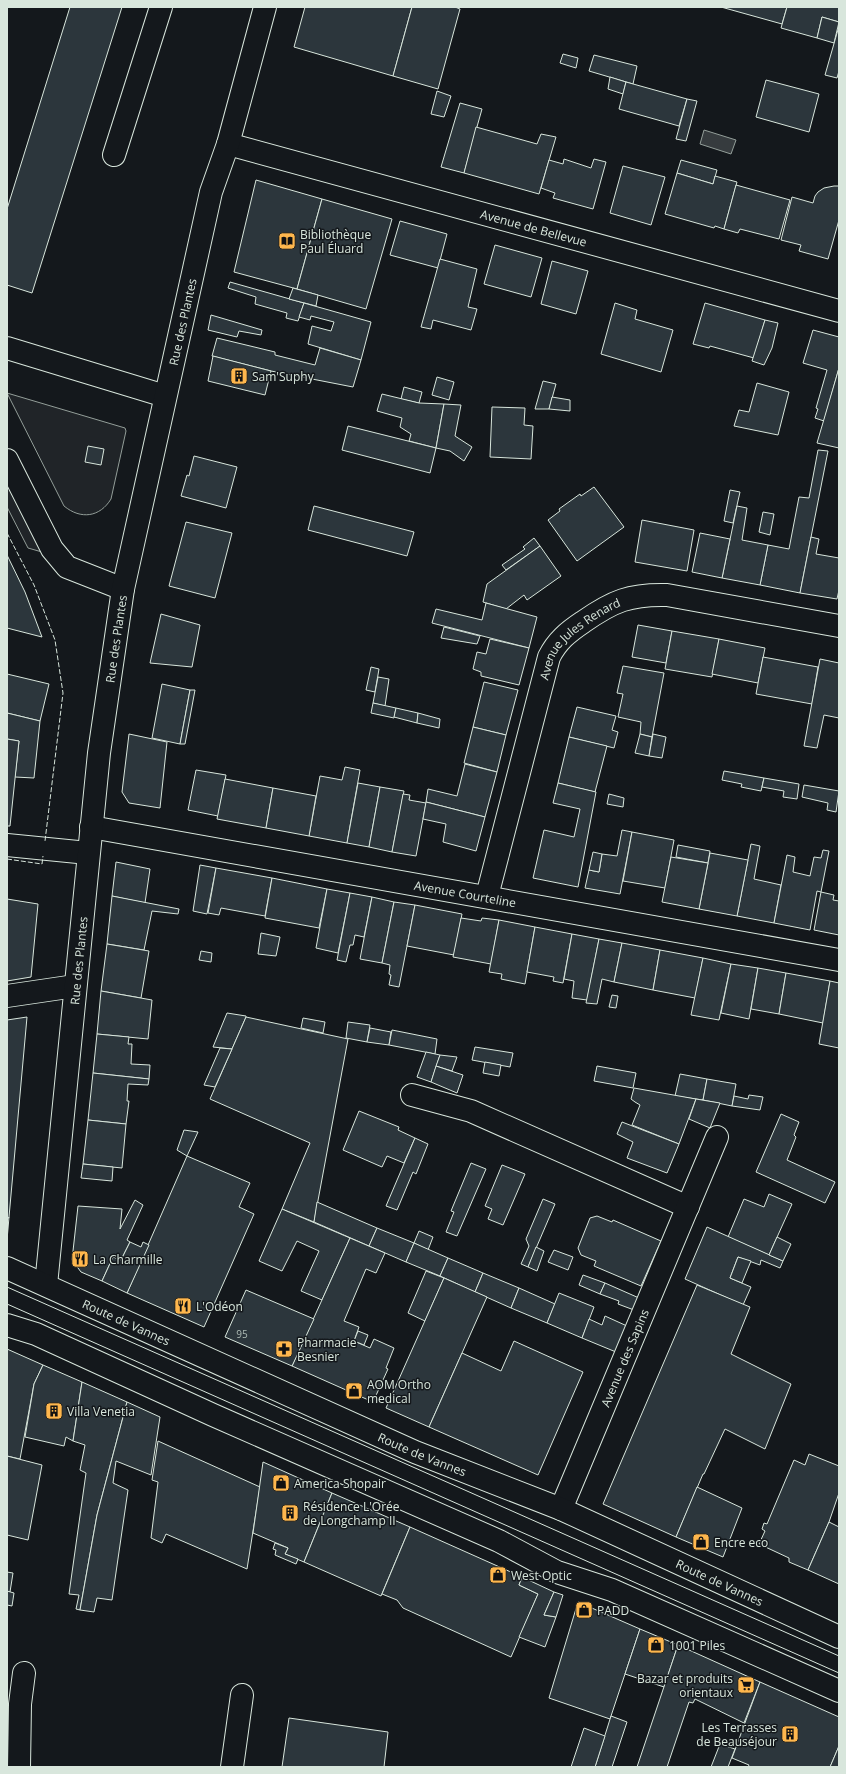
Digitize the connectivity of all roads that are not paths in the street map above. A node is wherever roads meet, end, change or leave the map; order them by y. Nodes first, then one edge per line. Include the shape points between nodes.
1 (161, 7) edge
2 (265, 7) edge
3 (228, 144) junction
4 (114, 155) dead end
5 (839, 311) edge
6 (7, 348) edge
7 (165, 396) junction
8 (7, 460) edge
9 (123, 589) junction
10 (839, 626) edge
11 (91, 827) junction
12 (7, 845) edge
13 (88, 853) junction
14 (487, 896) junction
15 (839, 960) edge
16 (75, 986) junction
17 (7, 996) edge
18 (412, 1095) dead end
19 (718, 1137) dead end
20 (688, 1207) junction
21 (7, 1268) edge
22 (46, 1285) junction
23 (7, 1325) edge
24 (561, 1509) junction
25 (839, 1637) edge
26 (24, 1673) dead end
27 (839, 1691) edge
28 (242, 1695) dead end
29 (19, 1767) edge
30 (232, 1767) edge

1 - 4 street
2 - 3 street, Rue des Plantes
3 - 5 street, Avenue de Bellevue
3 - 7 street, Rue des Plantes via 210,192
6 - 7 street
7 - 9 street, Rue des Plantes
8 - 9 street via 52,549 67,567
9 - 11 street, Rue des Plantes
10 - 14 street, Avenue Jules Renard via 680,597 645,595 605,606 564,634 549,657
11 - 13 street, Rue des Plantes
11 - 14 street, Avenue Courteline
12 - 13 street
13 - 16 street, Rue des Plantes
14 - 15 street, Avenue Courteline
16 - 17 street
16 - 22 street, Rue des Plantes
18 - 20 street via 471,1111
19 - 20 street, Avenue des Sapins
20 - 24 street, Avenue des Sapins
21 - 22 street, Route de Vannes
22 - 24 street, Route de Vannes via 415,1452
23 - 27 street via 36,1334 499,1541 557,1572 612,1590
24 - 25 street, Route de Vannes
26 - 29 street via 20,1704
28 - 30 street

